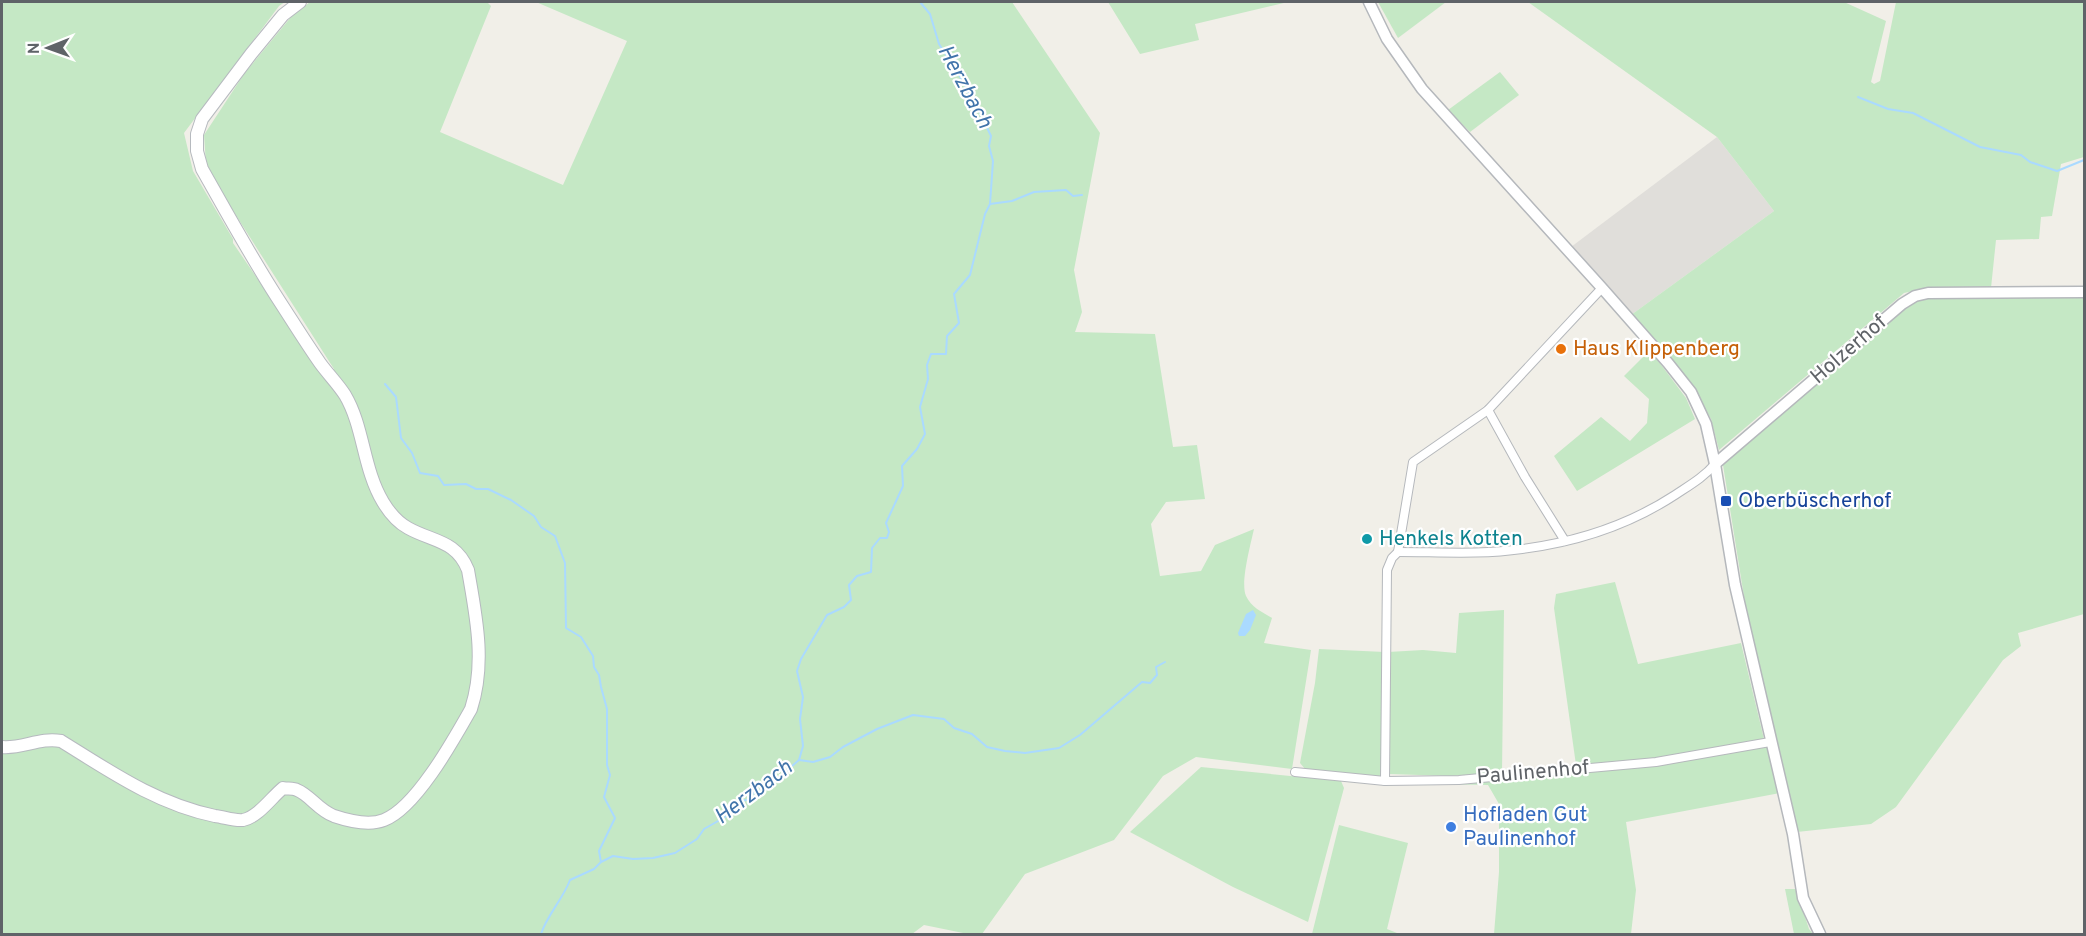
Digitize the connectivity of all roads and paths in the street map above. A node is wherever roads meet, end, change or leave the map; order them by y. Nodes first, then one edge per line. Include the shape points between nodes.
1 (300, 2) edge
2 (1369, 2) edge
3 (1602, 288) junction
4 (2085, 292) edge
5 (1488, 410) junction
6 (1715, 464) junction
7 (1564, 541) junction
8 (1398, 552) junction
9 (1770, 742) junction
10 (2, 747) edge
11 (1295, 772) dead end
12 (1385, 781) junction
13 (1820, 934) edge

1 - 10 main road via 283,15 202,119 196,151 201,169 279,301 346,396 382,500 406,527 447,544 464,559 479,643 477,693 471,709 413,798 383,820 366,822 331,815 296,789 283,789 251,817 236,820 162,799 124,781 61,741
2 - 3 street via 1387,39 1422,89
3 - 5 street
3 - 6 street via 1691,393 1706,424
4 - 6 street, Holzerhof via 1915,296
5 - 7 street
5 - 8 street via 1413,462
6 - 7 street via 1656,508 1600,532
6 - 9 street via 1735,585
7 - 8 street via 1485,552
8 - 12 street via 1387,570
9 - 12 street, Paulinenhof via 1656,762 1459,780
9 - 13 street via 1793,834 1803,898
11 - 12 street, Paulinenhof

